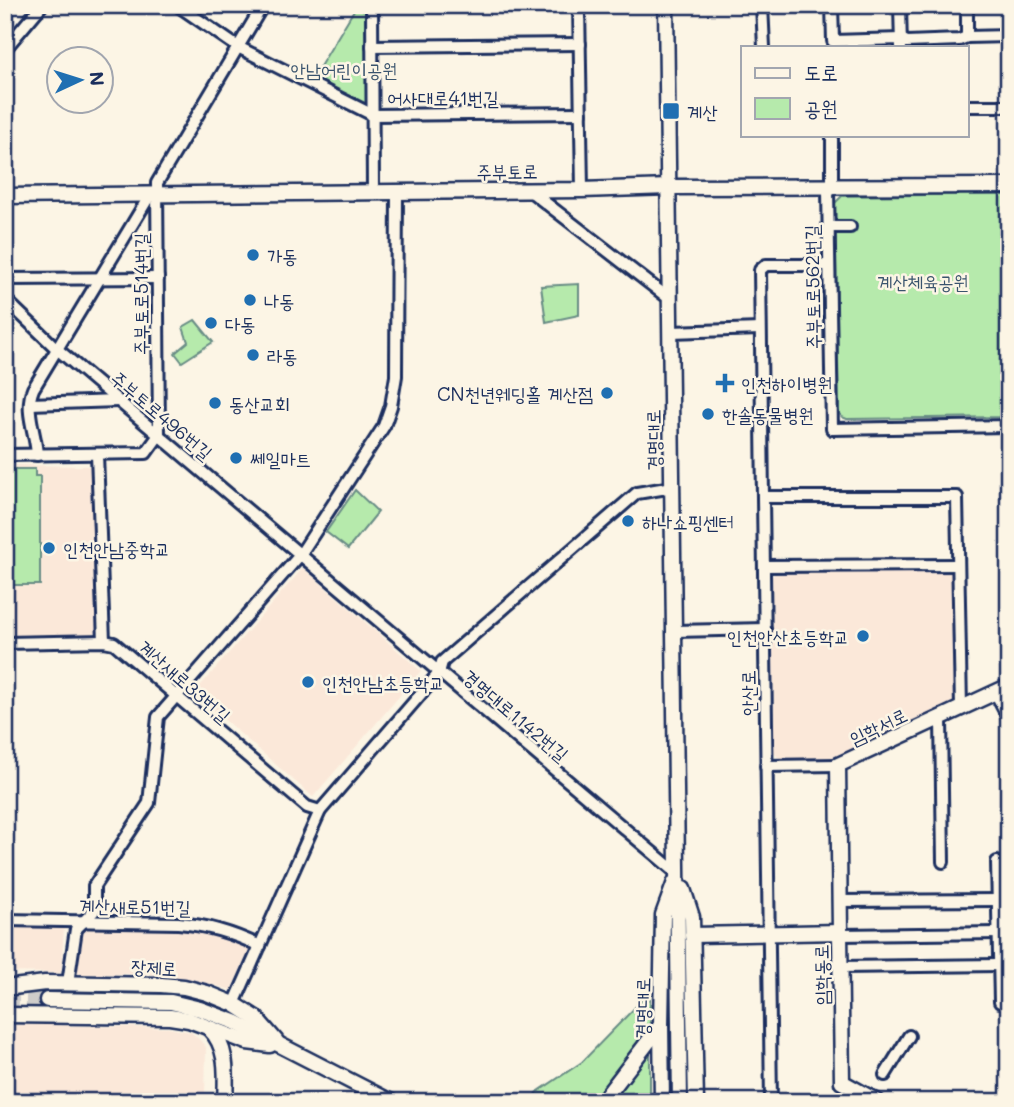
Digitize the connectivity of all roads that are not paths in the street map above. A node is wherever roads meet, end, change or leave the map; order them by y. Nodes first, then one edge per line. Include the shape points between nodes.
1 (42, 5) edge
2 (177, 5) edge
3 (263, 5) edge
4 (372, 5) edge
5 (579, 5) edge
6 (666, 5) edge
7 (762, 5) edge
8 (832, 5) edge
9 (900, 5) edge
10 (967, 5) edge
11 (1009, 36) edge
12 (967, 37) junction
13 (901, 43) edge
14 (580, 44) junction
15 (372, 46) junction
16 (764, 46) edge
17 (238, 47) junction
18 (5, 49) edge
19 (968, 106) edge
20 (1009, 106) edge
21 (581, 113) junction
22 (373, 115) junction
23 (832, 136) edge
24 (1009, 186) edge
25 (669, 187) junction
26 (830, 187) junction
27 (529, 190) junction
28 (582, 190) junction
29 (373, 192) junction
30 (397, 192) junction
31 (154, 195) junction
32 (5, 196) edge
33 (828, 227) junction
34 (850, 227) dead end
35 (829, 265) junction
36 (100, 278) junction
37 (158, 278) junction
38 (5, 279) edge
39 (5, 299) edge
40 (671, 300) junction
41 (760, 329) junction
42 (671, 332) junction
43 (57, 349) junction
44 (118, 401) junction
45 (30, 404) junction
46 (1009, 426) edge
47 (159, 435) junction
48 (97, 454) junction
49 (5, 455) edge
50 (37, 455) junction
51 (673, 487) junction
52 (763, 497) junction
53 (300, 555) junction
54 (958, 565) junction
55 (764, 566) junction
56 (765, 629) junction
57 (675, 631) junction
58 (104, 641) junction
59 (5, 643) edge
60 (439, 673) junction
61 (1002, 689) edge
62 (176, 697) junction
63 (961, 708) junction
64 (940, 718) junction
65 (1009, 719) edge
66 (838, 765) junction
67 (766, 766) junction
68 (320, 811) junction
69 (943, 862) dead end
70 (997, 862) dead end
71 (678, 874) junction
72 (998, 900) junction
73 (839, 901) junction
74 (5, 920) edge
75 (84, 922) junction
76 (999, 933) junction
77 (768, 934) junction
78 (840, 934) junction
79 (692, 935) junction
80 (260, 946) junction
81 (999, 965) junction
82 (841, 967) junction
83 (45, 983) junction
84 (68, 984) junction
85 (5, 988) edge
86 (47, 1000) tunnel mouth
87 (1000, 1002) dead end
88 (234, 1004) junction
89 (5, 1015) edge
90 (21, 1015) junction
91 (661, 1025) junction
92 (208, 1027) junction
93 (909, 1036) dead end
94 (247, 1042) junction
95 (282, 1047) junction
96 (226, 1066) junction
97 (885, 1075) dead end
98 (876, 1101) edge
99 (225, 1102) edge
100 (391, 1102) edge
101 (602, 1102) edge
102 (662, 1102) edge
103 (680, 1102) edge
104 (696, 1102) edge
105 (771, 1102) edge

1 - 18 street
2 - 17 street, 어사대로41번길
3 - 17 street
4 - 15 street
5 - 14 street
6 - 25 street, 경명대로
7 - 16 street
8 - 13 street via 833,41
9 - 13 street
10 - 12 street
11 - 12 street
12 - 13 street
14 - 15 street
14 - 21 street
15 - 22 street
17 - 22 street, 어사대로41번길
17 - 31 street
19 - 20 street
21 - 22 street, 어사대로41번길
21 - 28 street
22 - 29 street
23 - 26 street, 주부토로562번길
24 - 26 street, 주부토로
25 - 26 street, 주부토로
25 - 28 street, 주부토로
25 - 40 street, 경명대로
26 - 33 street, 주부토로562번길
27 - 28 street, 주부토로
27 - 30 street, 주부토로
27 - 40 street
29 - 30 street, 주부토로
29 - 31 street, 주부토로
30 - 53 street via 396,376 391,406 384,426
31 - 32 street, 주부토로
31 - 36 street
31 - 37 street, 주부토로514번길
33 - 34 street
33 - 35 street, 주부토로562번길
35 - 41 street, 안산로 via 766,265 760,270
35 - 46 street, 주부토로562번길 via 832,429
36 - 37 street
36 - 38 street
36 - 43 street
37 - 47 street, 주부토로514번길
39 - 43 street, 주부토로496번길
40 - 42 street, 경명대로
41 - 42 street
41 - 52 street, 안산로
42 - 51 street, 경명대로
43 - 44 street, 주부토로496번길
43 - 45 street
44 - 45 street
44 - 47 street, 주부토로496번길
45 - 50 street
47 - 48 street via 146,453
47 - 53 street, 주부토로496번길
48 - 50 street
48 - 58 street
49 - 50 street
51 - 57 street, 경명대로
51 - 60 street via 637,492 442,662
52 - 54 street via 957,497
52 - 55 street, 안산로
53 - 60 street, 경명대로1142번길
53 - 62 street
54 - 55 street
54 - 63 street
55 - 56 street, 안산로
56 - 57 street
56 - 67 street, 안산로
57 - 71 street, 경명대로
58 - 59 street
58 - 62 street, 계산새로33번길 via 114,643
60 - 68 street
60 - 71 street, 경명대로1142번길
61 - 63 street, 임학서로
61 - 65 street
62 - 68 street, 계산새로33번길 via 307,807
62 - 75 street via 158,718 149,803 94,886 94,911
63 - 64 street, 임학서로
64 - 66 street, 임학서로
64 - 69 street
66 - 67 street
66 - 73 street, 임학서로
67 - 77 street, 안산로
68 - 80 street
70 - 72 street
71 - 79 street, 경명대로 via 692,917
71 - 91 street, 경명대로 via 663,915
71 - 103 street, 경명대로
72 - 73 street
72 - 76 street
73 - 78 street, 임학서로
74 - 75 street, 계산새로51번길
75 - 80 street, 계산새로51번길 via 200,925
75 - 84 street via 76,929
76 - 78 street
76 - 81 street
77 - 78 street, 임학동로
77 - 79 street, 임학동로
77 - 105 street, 안산로
78 - 82 street, 임학동로
79 - 104 street, 경명대로
80 - 88 street
81 - 82 street
81 - 87 street
82 - 98 street, 임학동로 via 842,1082
83 - 84 street, 장제로
83 - 85 street, 장제로
83 - 90 street via 16,992 12,1003
84 - 88 street, 장제로 via 184,987
86 - 95 street, 장제로 via 180,1004 235,1023
88 - 95 street, 장제로 via 256,1018
89 - 90 street, 장제로
90 - 92 street, 장제로 via 170,1017
91 - 101 street
91 - 102 street, 경명대로
92 - 94 street, 장제로
92 - 96 street via 218,1036
93 - 97 street
94 - 95 street, 장제로
94 - 96 street via 236,1048
95 - 100 street, 장제로
96 - 99 street

